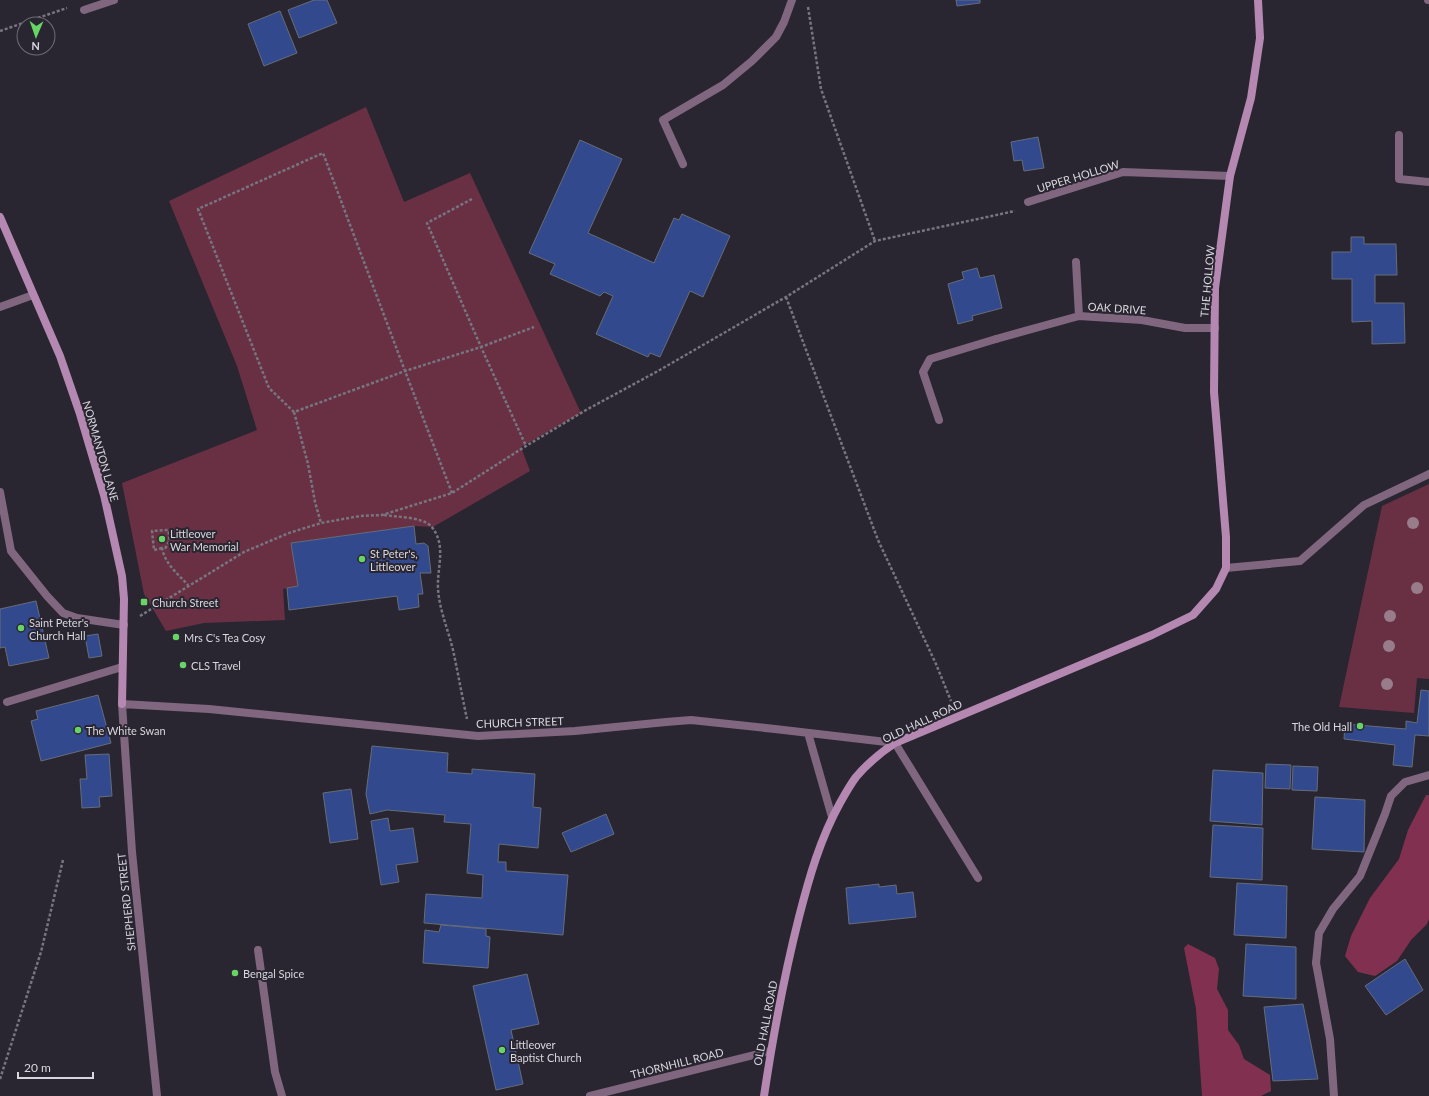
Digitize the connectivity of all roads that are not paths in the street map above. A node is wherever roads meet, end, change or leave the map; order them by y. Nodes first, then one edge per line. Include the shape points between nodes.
1 (114, 0) edge
2 (792, 0) edge
3 (1258, 0) edge
4 (84, 10) road end
5 (1400, 135) dead end
6 (683, 164) dead end
7 (1230, 176) junction
8 (1429, 182) edge
9 (1028, 202) road end
10 (0, 217) edge
11 (1076, 262) dead end
12 (33, 295) junction
13 (0, 307) edge
14 (1079, 316) junction
15 (1215, 328) junction
16 (939, 420) dead end
17 (1429, 474) edge
18 (0, 492) edge
19 (1226, 568) junction
20 (124, 625) junction
21 (122, 667) junction
22 (7, 702) dead end
23 (122, 704) junction
24 (808, 733) junction
25 (895, 743) junction
26 (1429, 775) edge
27 (832, 817) junction
28 (978, 878) dead end
29 (258, 950) dead end
30 (770, 1051) junction
31 (157, 1096) edge
32 (282, 1096) edge
33 (590, 1096) edge
34 (764, 1096) edge
35 (1334, 1096) edge

1 - 4 street
2 - 6 street via 776,37 752,61 723,85 663,120
3 - 7 street, THE HOLLOW via 1260,38 1251,98
5 - 8 street via 1399,179
7 - 9 street, UPPER HOLLOW via 1123,172
7 - 15 street, THE HOLLOW via 1216,288
10 - 12 street, NORMANTON LANE
11 - 14 street
12 - 13 street
12 - 20 street, NORMANTON LANE via 60,356 104,495 122,576
14 - 15 street, OAK DRIVE via 1142,320 1186,328
14 - 16 street, OAK DRIVE via 930,359 923,372
15 - 19 street, THE HOLLOW via 1214,392
17 - 19 street via 1364,505 1300,561
18 - 20 street via 11,551 52,601 63,612 77,618
19 - 25 street, OLD HALL ROAD via 1216,589 1193,615 1152,635
20 - 21 street, NORMANTON LANE
21 - 22 street
21 - 23 street, NORMANTON LANE
23 - 24 street, CHURCH STREET via 209,709 478,736 575,731 691,720
23 - 31 street, SHEPHERD STREET via 132,852
24 - 25 street, CHURCH STREET
24 - 27 street
25 - 27 street, OLD HALL ROAD via 880,753 855,778
25 - 28 street
26 - 35 street via 1405,782 1391,796 1360,876 1333,909 1319,933 1316,963 1330,1038
27 - 30 street, OLD HALL ROAD via 808,883
29 - 32 street via 275,1072
30 - 33 street, THORNHILL ROAD
30 - 34 street, OLD HALL ROAD

